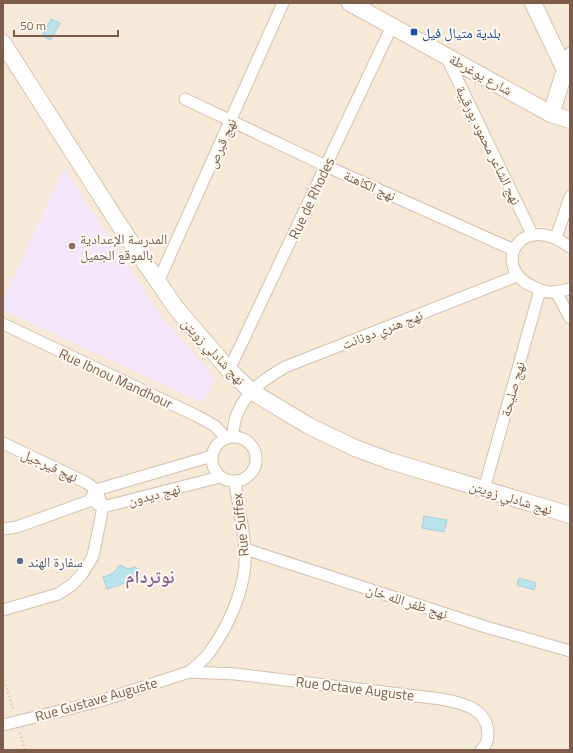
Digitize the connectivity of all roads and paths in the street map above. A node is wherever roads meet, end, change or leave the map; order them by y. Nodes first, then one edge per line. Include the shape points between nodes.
1 (282, 3) edge
2 (350, 3) edge
3 (533, 3) edge
4 (392, 26) junction
5 (4, 46) edge
6 (570, 53) edge
7 (446, 55) junction
8 (565, 70) junction
9 (185, 99) dead end
10 (551, 114) junction
11 (570, 120) edge
12 (231, 121) junction
13 (326, 166) junction
14 (570, 197) edge
15 (532, 234) junction
16 (556, 238) junction
17 (570, 247) edge
18 (514, 250) junction
19 (517, 276) junction
20 (158, 282) junction
21 (570, 289) edge
22 (540, 290) junction
23 (556, 292) junction
24 (570, 318) edge
25 (3, 324) edge
26 (229, 370) junction
27 (251, 391) junction
28 (229, 437) junction
29 (3, 443) edge
30 (212, 456) junction
31 (220, 477) junction
32 (235, 482) junction
33 (484, 489) junction
34 (96, 490) junction
35 (89, 501) junction
36 (103, 507) junction
37 (570, 515) edge
38 (3, 529) edge
39 (245, 549) junction
40 (3, 610) edge
41 (570, 651) edge
42 (190, 672) junction
43 (3, 725) edge
44 (483, 749) edge

1 - 12 street, نهج قبرص
2 - 4 street, شارع يوغرطة
3 - 8 street
4 - 7 street, شارع يوغرطة
4 - 13 street, Rue de Rhodes
5 - 20 street, نهج شادلي زويتن
6 - 8 street
7 - 10 street, شارع يوغرطة
7 - 15 street, نهج الشاعر محمود بورقيبة
8 - 10 street
9 - 12 street, نهج الكاهنة
10 - 11 street, شارع يوغرطة
12 - 13 street, نهج الكاهنة
12 - 20 street, نهج قبرص
13 - 18 street, نهج الكاهنة
13 - 26 street, Rue de Rhodes
14 - 16 street
15 - 16 street
15 - 18 street via 521,240
16 - 17 street
18 - 19 street via 512,263
19 - 22 street
19 - 27 street, نهج هنري دونانت via 285,367
20 - 26 street, نهج شادلي زويتن via 195,332
21 - 23 street
22 - 23 street
22 - 33 street, نهج صليحة
23 - 24 street
25 - 28 street, Rue Ibnou Mandhour via 197,416
26 - 27 street, نهج شادلي زويتن
27 - 28 street, نهج هنري دونانت via 238,412
27 - 33 street, نهج شادلي زويتن via 309,426 355,448
28 - 30 street via 217,445
28 - 32 street via 246,440 256,458 253,471
29 - 34 street, نهج فيرجيل via 81,479
30 - 31 street via 214,471
30 - 34 street, نهج ديدون
31 - 32 street
31 - 36 street, نهج ديدون
32 - 39 street, Rue Suffex
33 - 37 street, نهج شادلي زويتن
34 - 35 street
34 - 36 street
35 - 36 street
35 - 38 street via 17,527
36 - 40 street via 93,556 72,585 58,594
39 - 41 street, نهج ظفر الله خان via 486,627
39 - 42 street, Rue Suffex via 239,593 225,626 208,654
42 - 43 street, Rue Gustave Auguste via 100,701
42 - 44 street, Rue Octave Auguste via 236,674 457,702 470,706 482,715 488,727 488,737

